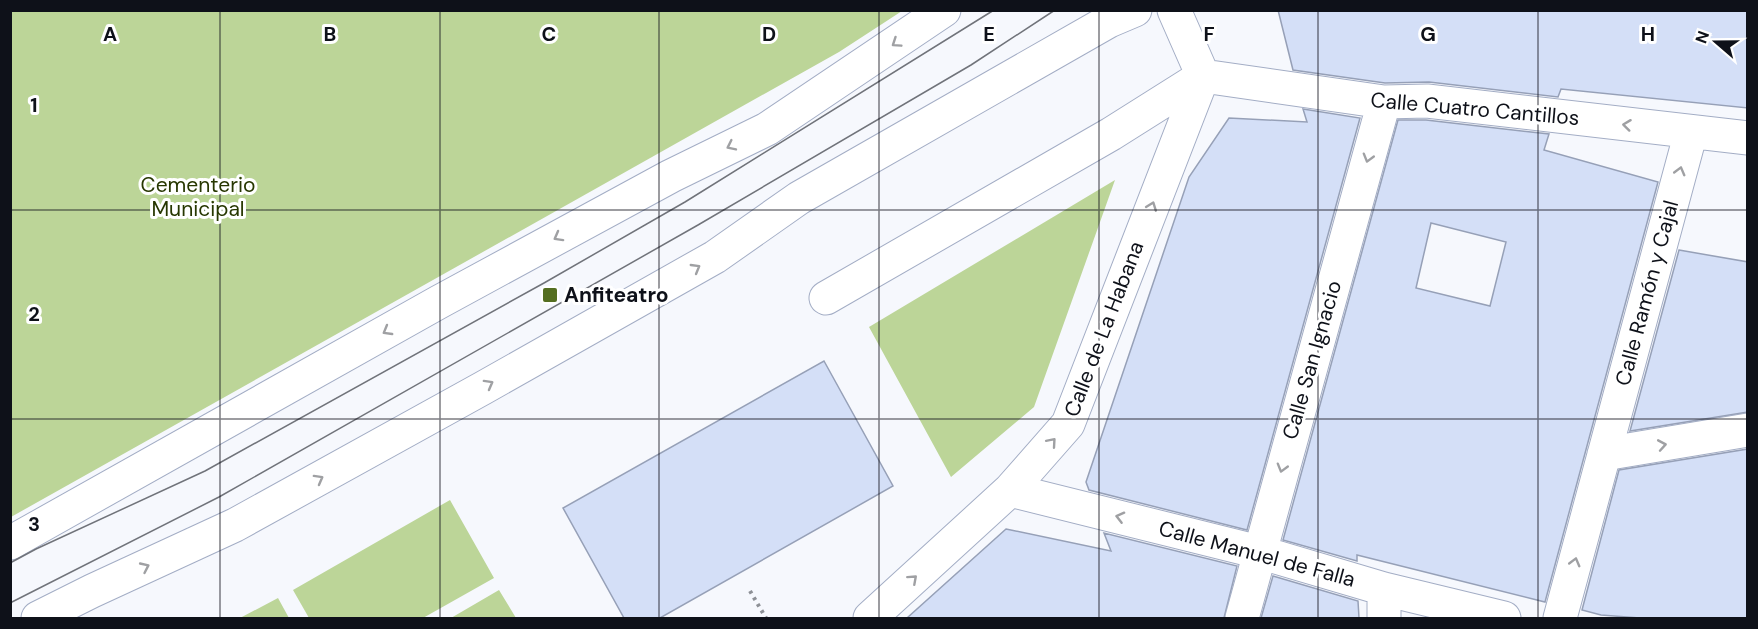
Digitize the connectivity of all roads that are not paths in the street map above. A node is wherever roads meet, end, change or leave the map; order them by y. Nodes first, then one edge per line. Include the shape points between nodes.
1 (944, 10) edge
2 (1135, 10) edge
3 (1174, 10) edge
4 (1203, 76) junction
5 (1383, 102) junction
6 (1691, 132) junction
7 (1748, 138) edge
8 (826, 298) dead end
9 (1748, 430) edge
10 (1604, 454) junction
11 (1010, 490) junction
12 (10, 543) edge
13 (1259, 552) junction
14 (1384, 604) edge
15 (96, 605) edge
16 (38, 618) edge
17 (870, 618) edge
18 (1242, 618) edge
19 (1504, 618) edge
20 (1560, 618) edge

1 -> 12 street via 767,129 671,176 439,302
15 -> 2 street via 715,257 799,198 1109,21
3 - 4 street
4 - 5 street, Calle Cuatro Cantillos
4 - 8 street via 1111,134
11 -> 4 street, Calle de La Habana via 1068,424
6 -> 5 street, Calle Cuatro Cantillos via 1427,101
5 -> 13 street, Calle San Ignacio
6 - 7 street, Calle Cuatro Cantillos
10 -> 6 street, Calle Ramón y Cajal
10 -> 9 street
20 -> 10 street, Calle Ramón y Cajal
13 -> 11 street, Calle Manuel de Falla
17 -> 11 street, Calle de La Habana
13 - 14 street, Calle Manuel de Falla
13 - 18 street, Calle San Ignacio
14 - 19 street, Calle Manuel de Falla
15 - 16 street

